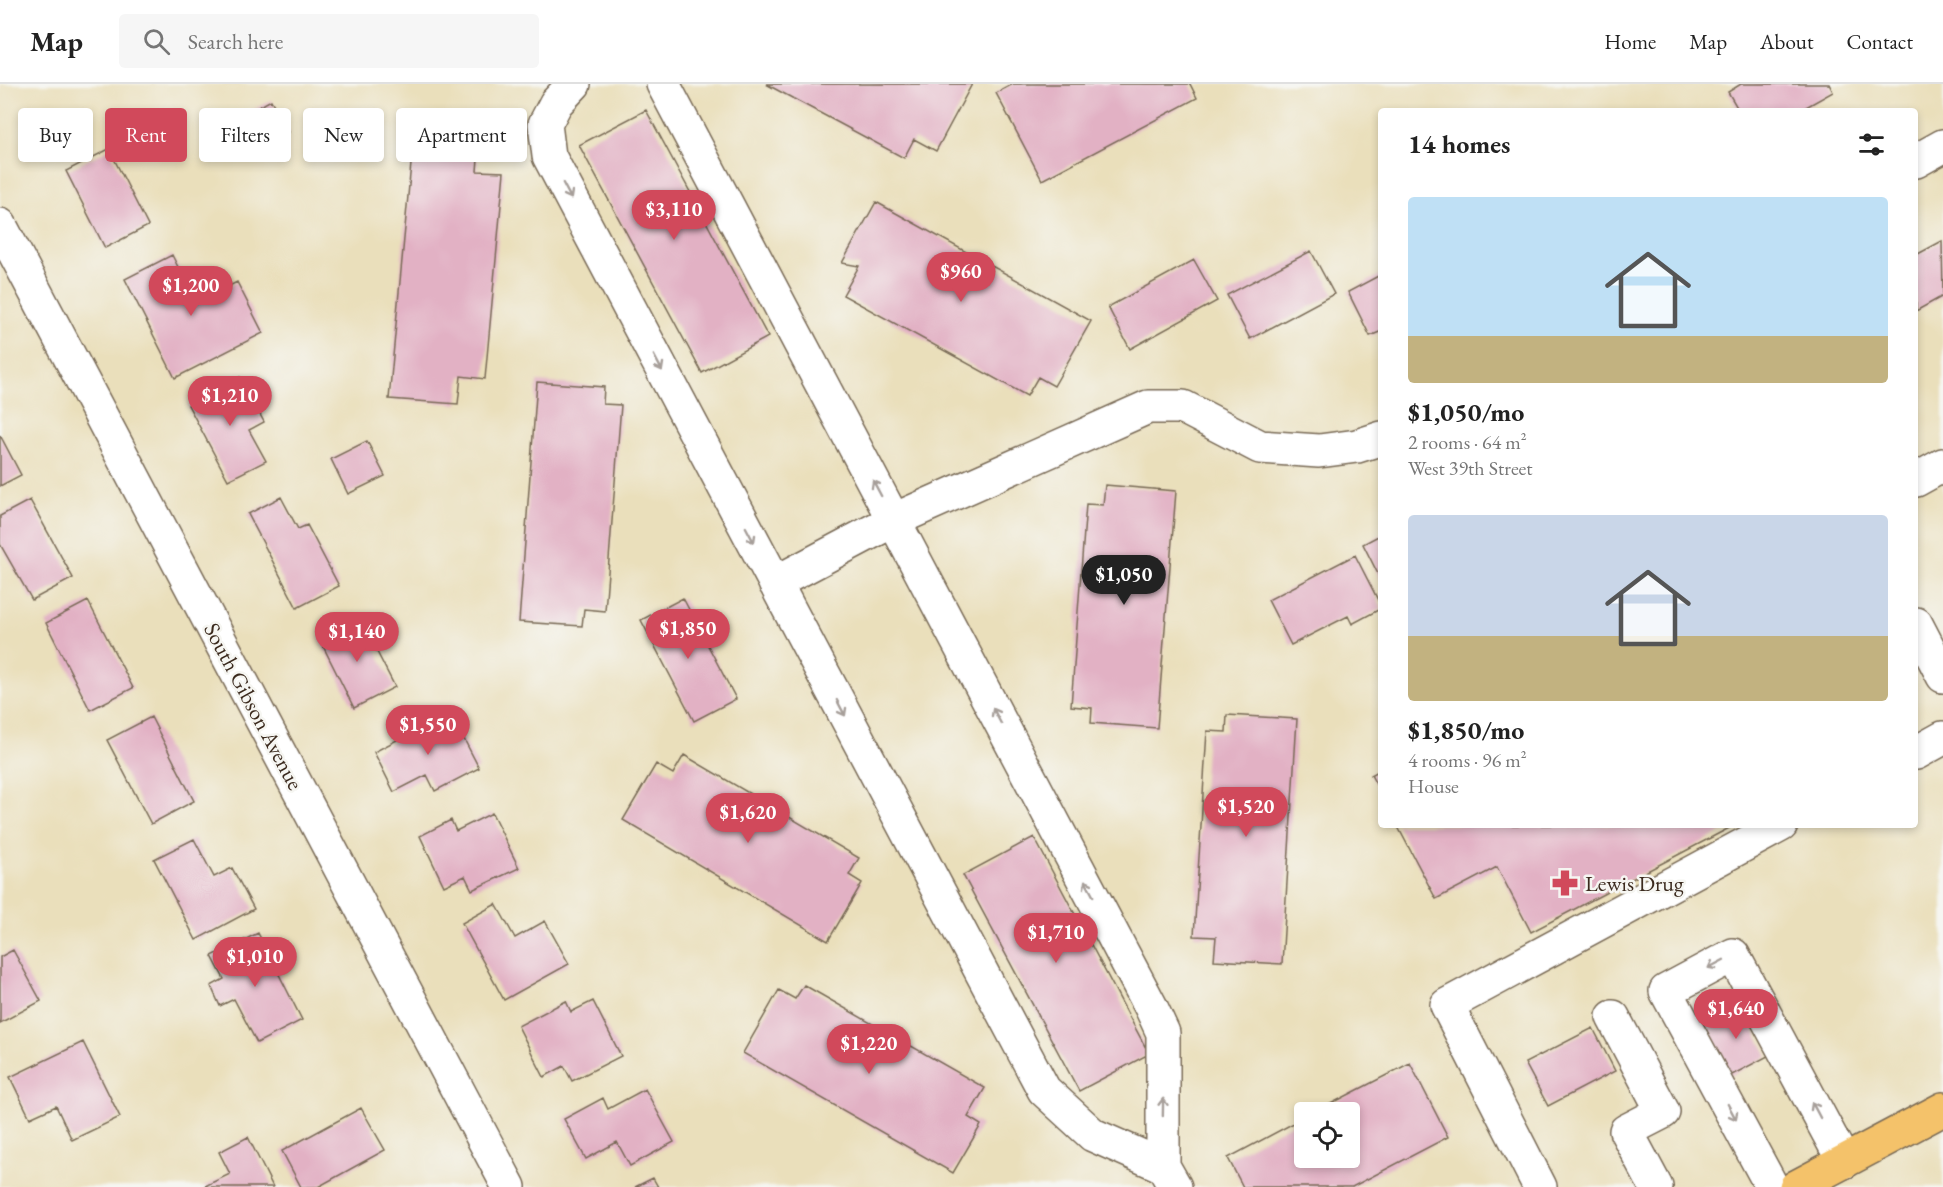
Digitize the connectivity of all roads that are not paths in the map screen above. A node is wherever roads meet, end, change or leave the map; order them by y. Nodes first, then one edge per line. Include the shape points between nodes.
1 (574, 84) edge
2 (663, 84) edge
3 (1943, 146) edge
4 (1918, 159) edge
5 (0, 225) edge
6 (1378, 439) edge
7 (1943, 465) edge
8 (1918, 479) edge
9 (894, 520) junction
10 (775, 584) junction
11 (1918, 628) edge
12 (1943, 676) edge
13 (1943, 738) edge
14 (1918, 752) edge
15 (1775, 828) edge
16 (1613, 1017) dead end
17 (1943, 1109) edge
18 (1844, 1162) junction
19 (1169, 1176) edge
20 (509, 1187) edge
21 (1540, 1187) edge
22 (1656, 1187) edge
23 (1772, 1187) edge
24 (1796, 1187) edge

1 -> 10 street via 556,103 545,124 549,156
9 -> 2 street
3 - 4 street
5 - 20 street, South Gibson Avenue
6 - 9 street via 1319,451 1260,447 1183,407 1148,407
7 - 8 street
9 - 10 street
19 -> 9 street via 1163,1034 1159,1024
10 -> 19 street via 1044,1090 1093,1135
11 - 12 street
13 - 14 street
15 - 21 street via 1447,1005
16 - 22 street via 1663,1112 1626,1131
17 - 18 main road
18 -> 23 street via 1733,955 1666,991
18 - 24 main road

